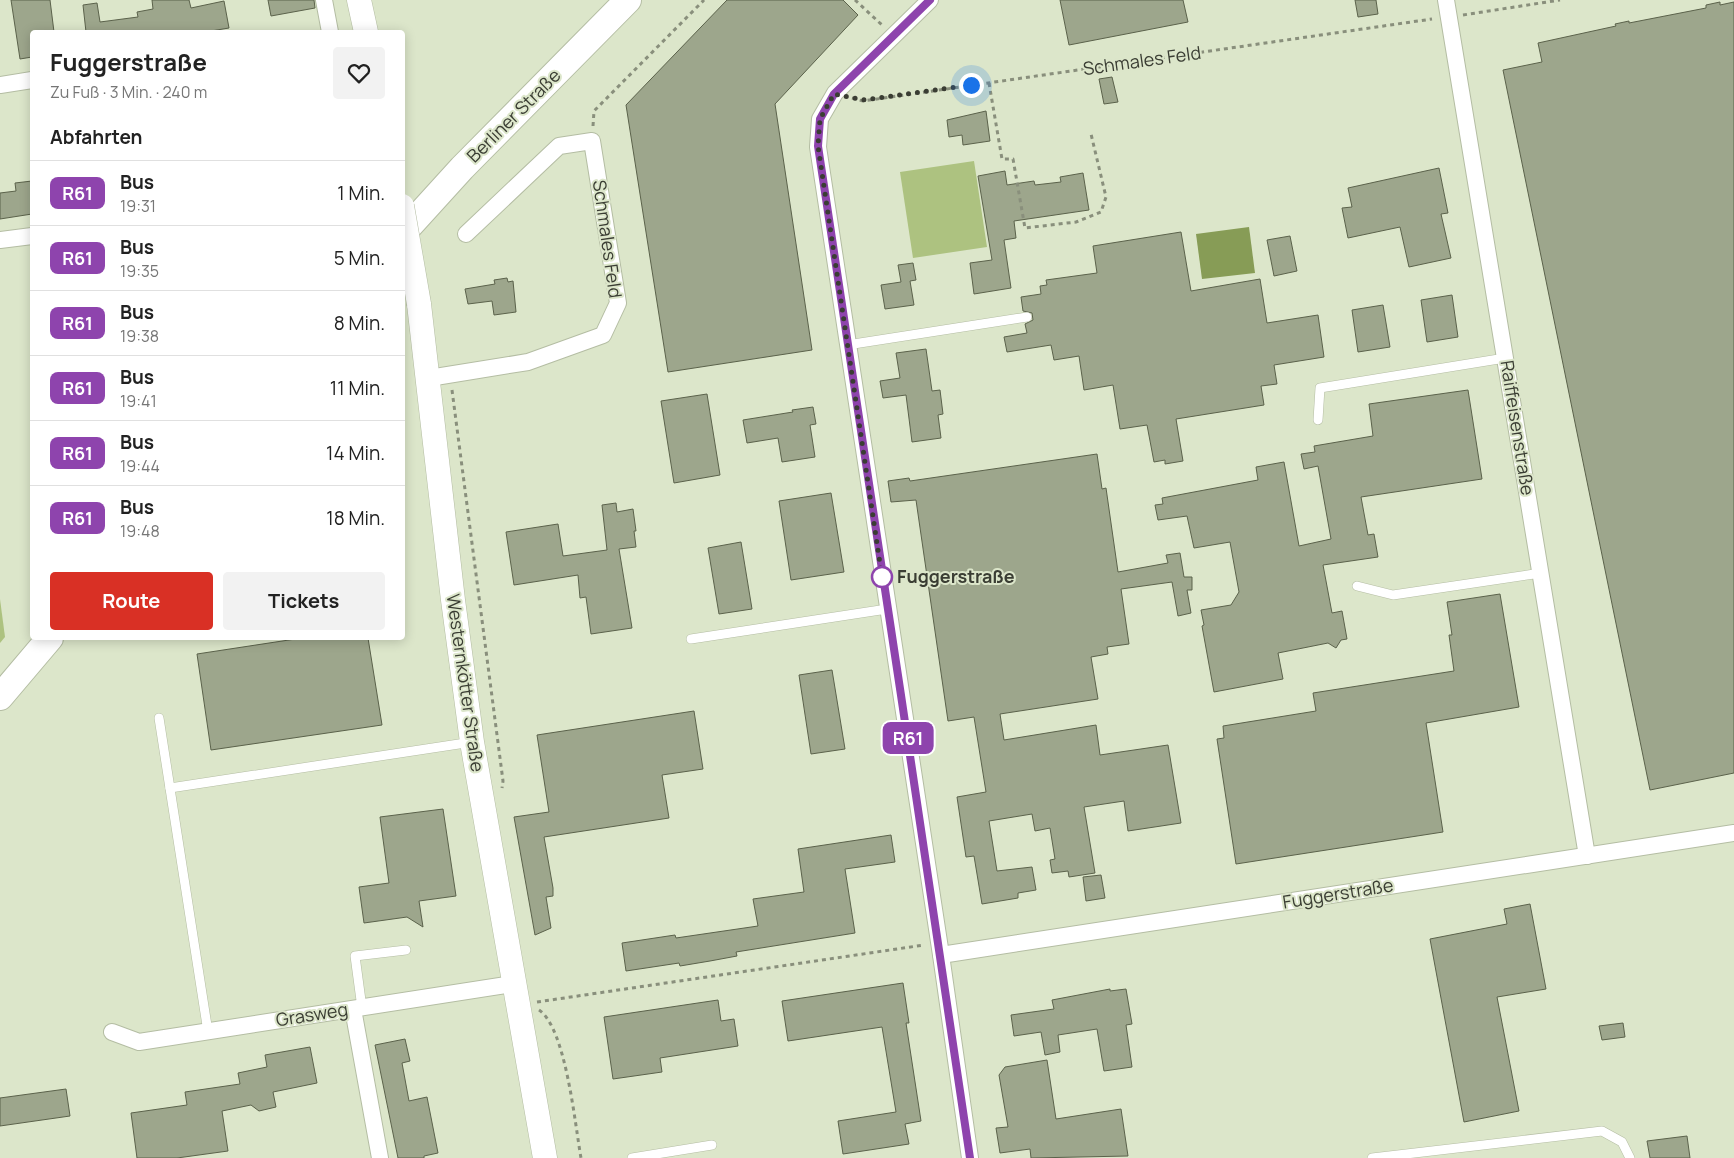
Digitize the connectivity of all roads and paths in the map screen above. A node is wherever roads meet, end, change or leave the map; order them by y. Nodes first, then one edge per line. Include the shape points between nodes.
1 (324, 0) edge
2 (359, 0) edge
3 (628, 0) edge
4 (704, 0) edge
5 (856, 0) edge
6 (930, 0) edge
7 (1446, 0) edge
8 (1560, 0) edge
9 (1449, 17) junction
10 (330, 30) edge
11 (366, 30) edge
12 (894, 36) junction
13 (30, 80) edge
14 (989, 83) junction
15 (0, 85) edge
16 (834, 94) junction
17 (1091, 134) dead end
18 (592, 141) junction
19 (405, 223) edge
20 (405, 231) edge
21 (466, 234) dead end
22 (30, 236) edge
23 (0, 240) edge
24 (1027, 317) dead end
25 (847, 345) junction
26 (1505, 358) junction
27 (440, 377) junction
28 (1318, 420) dead end
29 (1541, 573) junction
30 (1358, 586) dead end
31 (888, 609) junction
32 (691, 639) dead end
33 (48, 640) edge
34 (0, 697) edge
35 (159, 718) dead end
36 (472, 742) junction
37 (170, 788) junction
38 (500, 794) dead end
39 (1734, 833) edge
40 (1587, 856) junction
41 (940, 949) junction
42 (406, 950) dead end
43 (513, 984) junction
44 (358, 1008) junction
45 (112, 1032) dead end
46 (208, 1032) junction
47 (712, 1145) dead end
48 (380, 1158) edge
49 (545, 1158) edge
50 (581, 1158) edge
51 (632, 1158) edge
52 (970, 1158) edge
53 (1372, 1158) edge
54 (1630, 1158) edge

1 - 10 street
2 - 11 street
3 - 20 main road, Berliner Straße via 462,168
4 - 18 path via 594,111
5 - 12 path
6 - 12 street
7 - 9 street, Raiffeisenstraße
8 - 9 path, Schmales Feld
9 - 14 path, Schmales Feld
9 - 26 street, Raiffeisenstraße
12 - 16 street
13 - 15 street
14 - 16 path, Schmales Feld via 863,100
14 - 17 path via 1002,159 1013,159 1024,228 1076,222 1101,212 1106,197
16 - 25 street via 820,119 818,146
18 - 21 street via 560,146
18 - 27 street, Schmales Feld via 618,303 603,335 528,362
19 - 27 street, Westernkötter Straße, bridge via 419,304
22 - 23 street
24 - 25 lane
25 - 31 street
26 - 28 lane via 1320,388
26 - 29 street, Raiffeisenstraße
27 - 36 street, Westernkötter Straße via 453,600
27 - 38 path via 503,780
29 - 30 lane via 1393,595
29 - 40 street, Raiffeisenstraße
31 - 32 lane
31 - 41 street
33 - 34 main road
35 - 37 lane
36 - 37 lane
36 - 43 street, Westernkötter Straße
37 - 46 lane
39 - 40 street, Fuggerstraße
40 - 41 street, Fuggerstraße
41 - 50 path via 530,1003 545,1014 560,1045
41 - 52 street
42 - 44 lane via 355,956
43 - 44 street, Grasweg
43 - 49 street, Westernkötter Straße
44 - 46 street, Grasweg
44 - 48 street
45 - 46 street, Grasweg via 139,1042
47 - 51 lane
53 - 54 lane via 1602,1130 1622,1142

